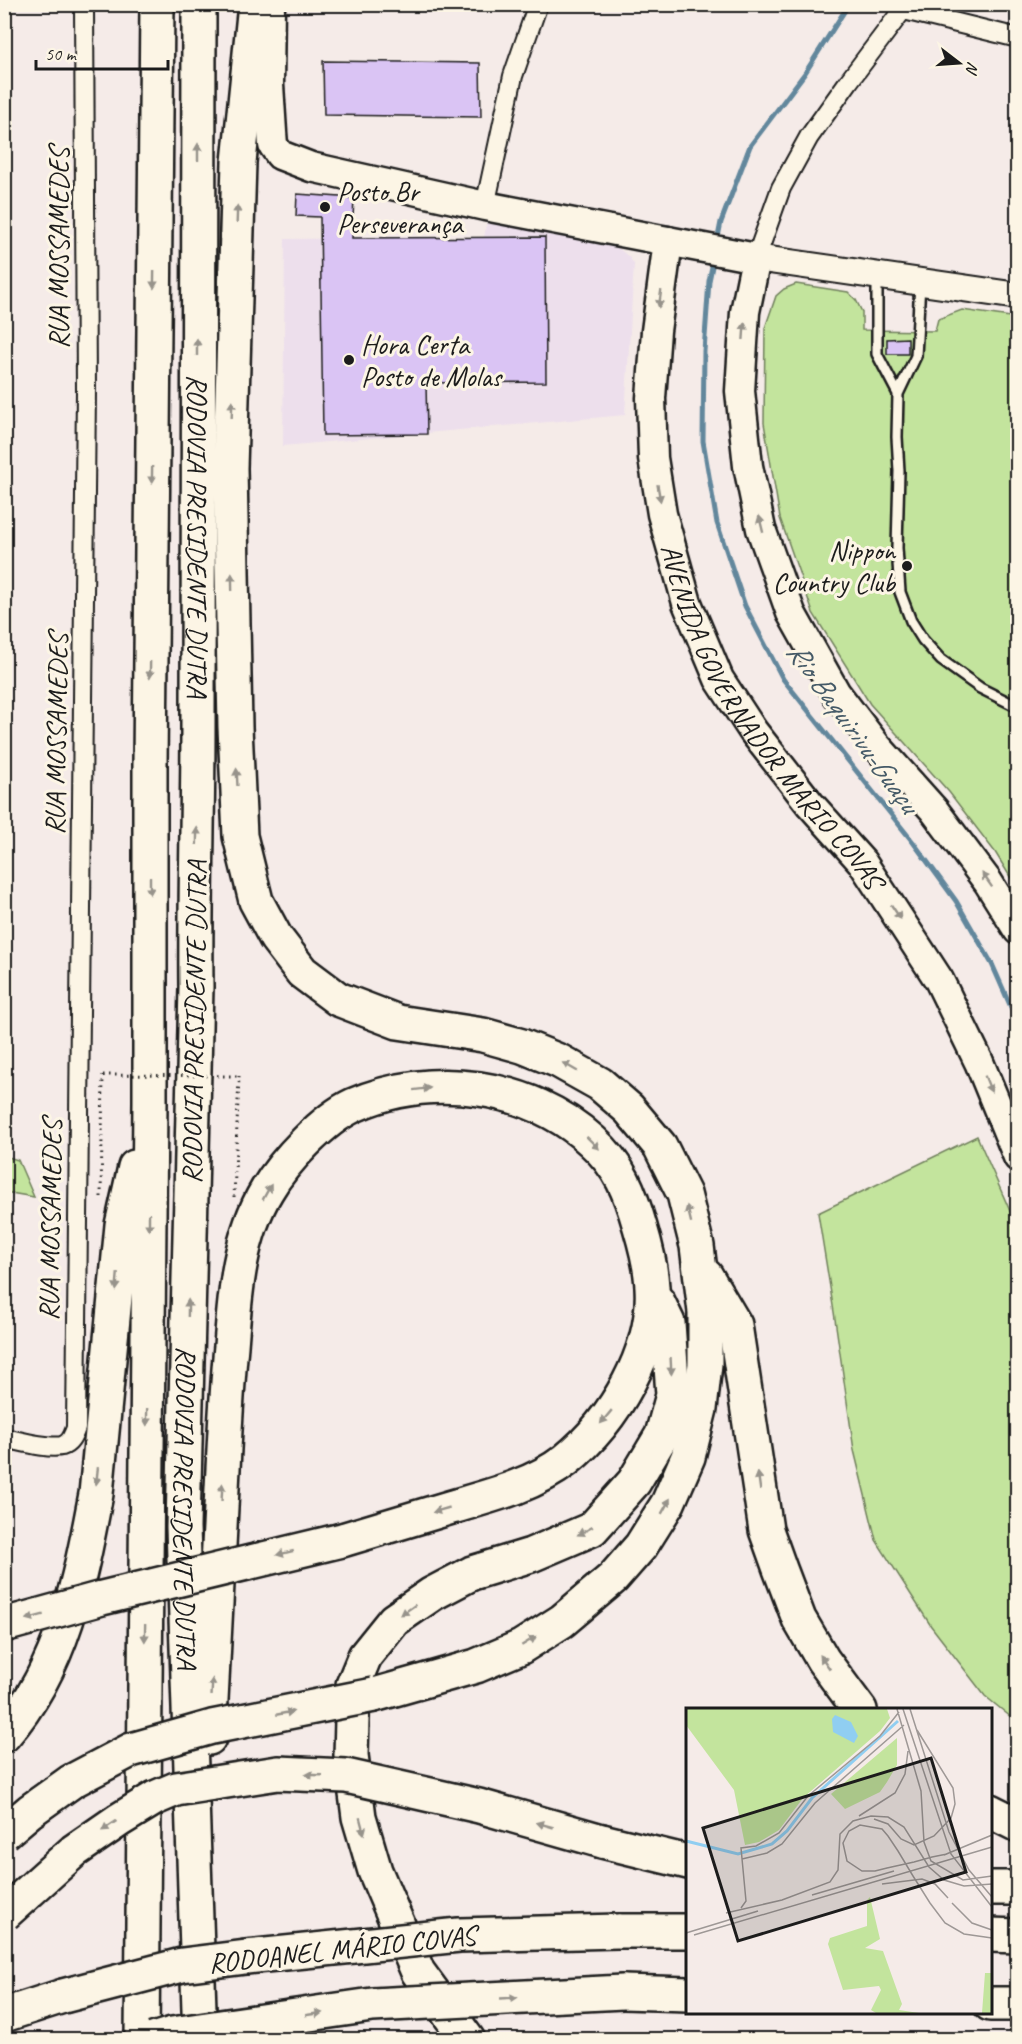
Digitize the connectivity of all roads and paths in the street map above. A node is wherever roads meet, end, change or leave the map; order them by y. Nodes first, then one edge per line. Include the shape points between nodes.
1 (84, 4) edge
2 (134, 4) edge
3 (158, 4) edge
4 (199, 4) edge
5 (255, 4) edge
6 (270, 4) edge
7 (538, 4) edge
8 (905, 7) edge
9 (1017, 38) edge
10 (485, 206) junction
11 (154, 221) junction
12 (679, 244) junction
13 (744, 256) junction
14 (877, 275) junction
15 (920, 281) junction
16 (1017, 296) edge
17 (898, 394) junction
18 (1017, 707) edge
19 (1017, 930) edge
20 (150, 1101) junction
21 (1017, 1157) edge
22 (101, 1203) dead end
23 (234, 1204) dead end
24 (700, 1265) junction
25 (652, 1290) junction
26 (4, 1438) edge
27 (4, 1625) edge
28 (859, 1708) edge
29 (4, 1735) edge
30 (992, 1812) edge
31 (1017, 1825) edge
32 (4, 1833) edge
33 (686, 1862) edge
34 (992, 1888) edge
35 (1017, 1888) edge
36 (4, 1914) edge
37 (686, 1931) edge
38 (196, 1934) junction
39 (992, 1935) edge
40 (1017, 1936) edge
41 (686, 1994) edge
42 (992, 2004) edge
43 (1017, 2004) edge
44 (4, 2015) edge
45 (256, 2022) junction
46 (142, 2040) edge
47 (153, 2040) edge
48 (200, 2040) edge
49 (225, 2040) edge
50 (468, 2040) edge

1 - 26 street, RUA MOSSAMEDES via 86,390 76,1428 72,1439 63,1446
2 - 11 highway via 142,100 138,172
3 - 11 highway, RODOVIA PRESIDENTE DUTRA
38 -> 4 highway, RODOVIA PRESIDENTE DUTRA via 183,1527 196,987
24 -> 5 highway via 684,1194 660,1146 629,1109 600,1084 522,1046 483,1035 398,1022 338,999 302,972 276,938 256,901 240,836 231,468 239,162
6 - 10 main road via 272,138 280,155 311,167
7 - 10 street via 513,76
8 - 9 street
8 - 13 street via 809,137
10 - 12 main road
11 -> 20 highway, RODOVIA PRESIDENTE DUTRA
12 - 13 main road
12 -> 21 main road, AVENIDA GOVERNADOR MÁRIO COVAS via 656,331 651,398 653,458 662,514 687,603 719,679 753,731 862,862 939,980 979,1062
13 - 14 street
19 -> 13 main road via 988,882 934,810 836,693 791,613 761,529 748,466 740,391
14 - 15 street
14 - 17 lane via 877,354
15 - 16 street
15 - 17 lane via 916,356
17 - 18 lane via 897,548 900,592 911,621 941,660 980,688
20 -> 29 highway via 122,1225 89,1532 50,1666 28,1705
20 -> 46 highway, RODOVIA PRESIDENTE DUTRA
22 - 23 path, bridge via 103,1075 239,1076
28 -> 24 highway via 799,1619 776,1559 766,1530 735,1325
32 -> 24 highway, bridge via 72,1781 131,1750 212,1727 374,1695 476,1666 521,1647 562,1621 613,1578 641,1546 668,1503 688,1457 700,1409 705,1364
25 -> 27 highway, bridge via 648,1335 615,1406 565,1461 539,1477 493,1495 342,1540
38 -> 25 highway via 235,1300 244,1245 266,1191 289,1159 351,1106 385,1094 426,1088 470,1087 505,1094 546,1109 576,1128 611,1163 627,1185 636,1212 648,1254
25 -> 50 highway via 668,1323 673,1395 662,1435 634,1482 592,1529 531,1555 472,1573 394,1620 365,1656 353,1685 351,1755 359,1817 375,1871 418,1972
30 - 31 highway
33 -> 36 highway, bridge via 479,1806 346,1776 278,1773 177,1790 155,1798 74,1851
34 - 35 highway
37 - 44 highway, RODOANEL MÁRIO COVAS, bridge via 459,1935 182,1965
38 - 48 highway, RODOVIA PRESIDENTE DUTRA
39 - 40 highway
45 -> 41 highway, RODOANEL MÁRIO COVAS, bridge via 372,2005 623,1992
42 - 43 highway
45 - 47 highway, RODOANEL MÁRIO COVAS, bridge
45 - 49 highway

